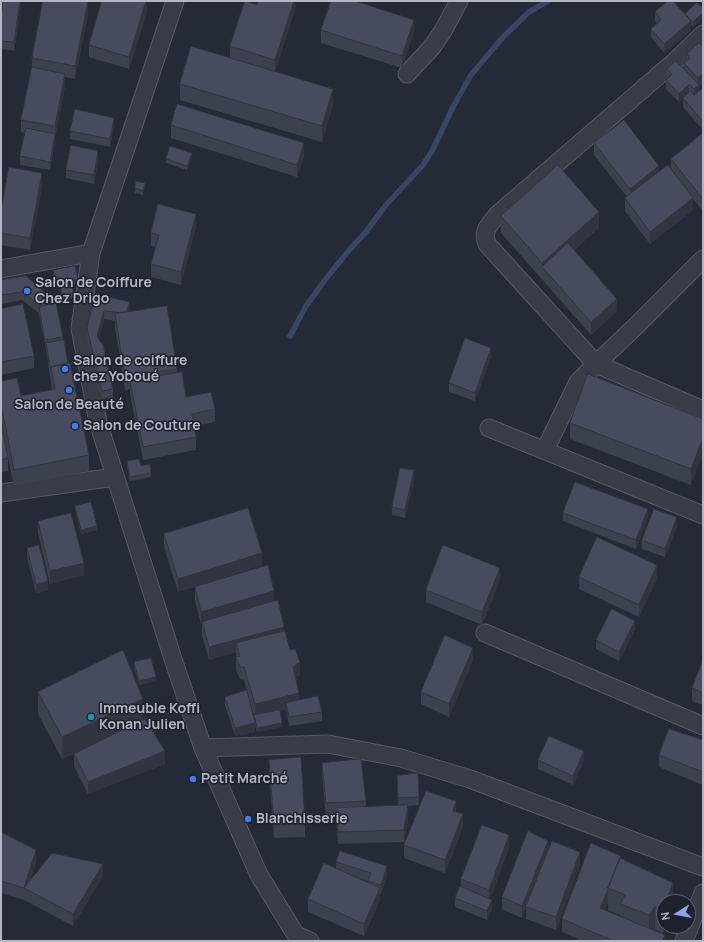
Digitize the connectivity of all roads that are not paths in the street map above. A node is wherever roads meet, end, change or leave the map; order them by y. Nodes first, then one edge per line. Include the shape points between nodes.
1 (175, 1) edge
2 (459, 1) edge
3 (703, 34) edge
4 (408, 74) dead end
5 (91, 252) junction
6 (703, 259) edge
7 (1, 269) edge
8 (596, 364) junction
9 (703, 410) edge
10 (489, 428) dead end
11 (545, 450) junction
12 (115, 477) junction
13 (1, 492) edge
14 (703, 515) edge
15 (485, 633) dead end
16 (703, 726) edge
17 (203, 748) junction
18 (703, 867) edge
19 (703, 893) edge
20 (310, 941) edge
21 (684, 941) edge

1 - 5 street
2 - 4 street via 432,47
3 - 8 street via 497,215 486,230 487,244
5 - 7 street
5 - 12 street via 80,328 98,422
6 - 8 street
8 - 9 street
8 - 11 street via 578,382
10 - 11 street
11 - 14 street
12 - 13 street
12 - 17 street
15 - 16 street
17 - 18 street via 328,744 401,758 470,779
17 - 20 street via 259,874 296,935
19 - 21 street

